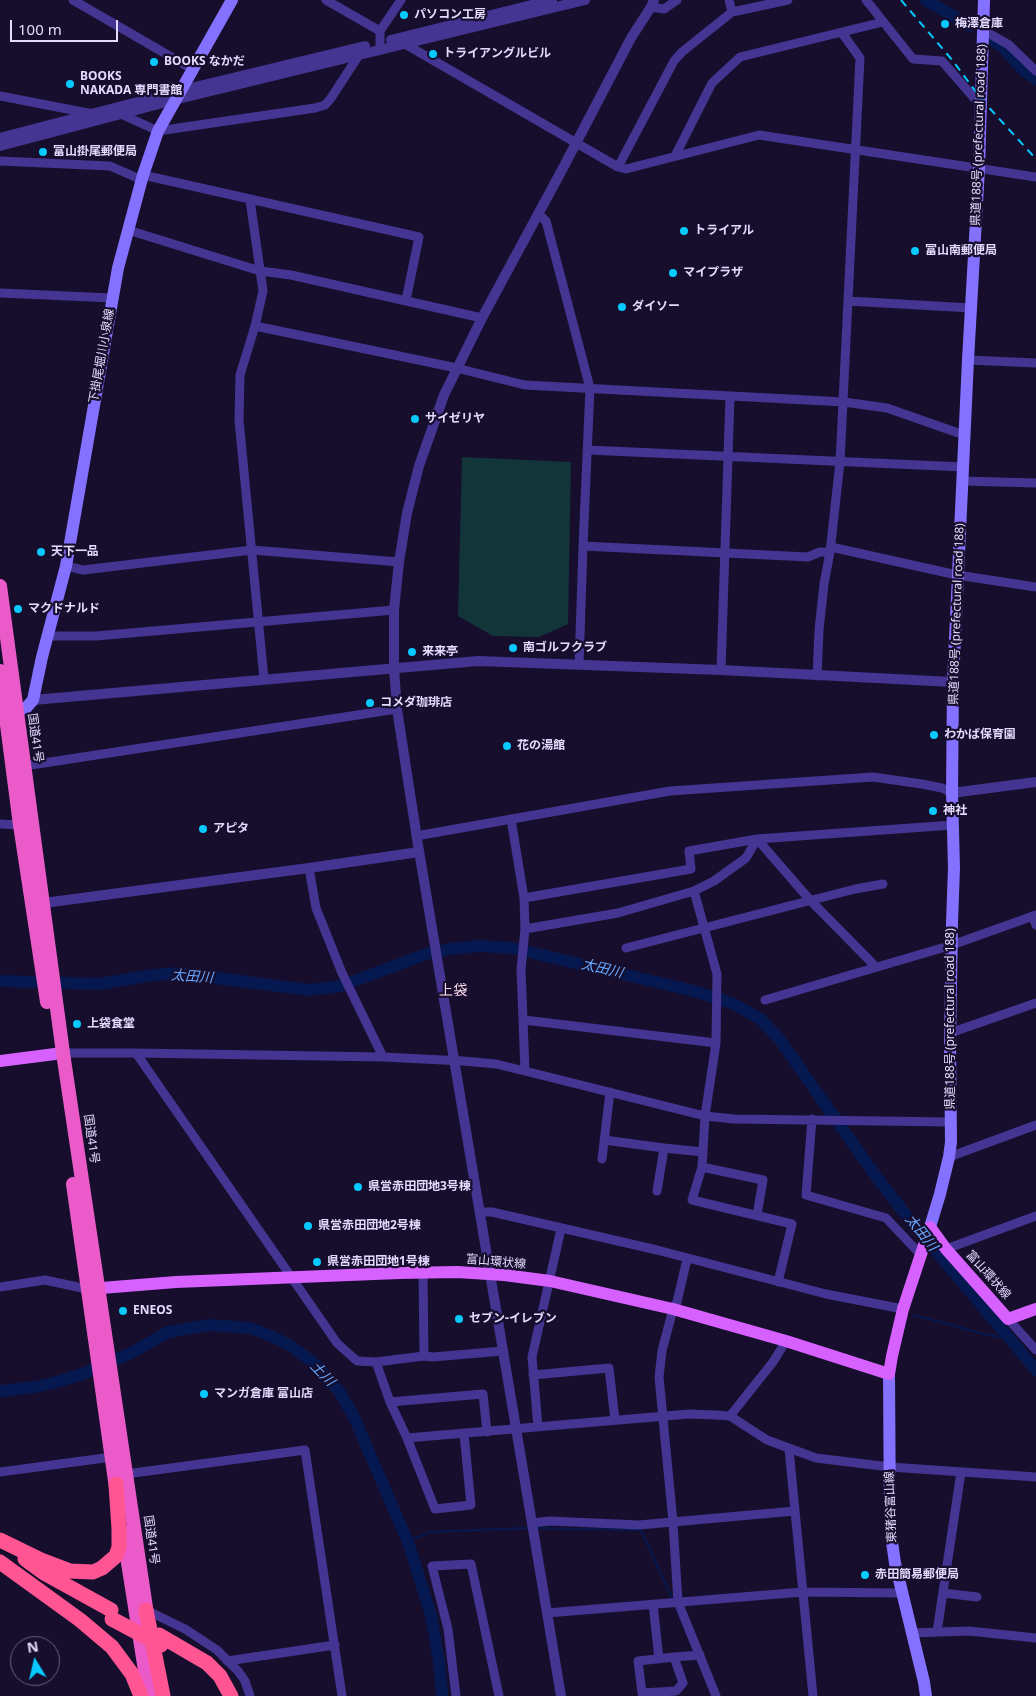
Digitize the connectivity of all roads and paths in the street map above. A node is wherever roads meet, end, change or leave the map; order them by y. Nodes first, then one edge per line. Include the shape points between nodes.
1 (73, 0) edge
2 (232, 0) edge
3 (326, 0) edge
4 (401, 0) edge
5 (552, 0) edge
6 (585, 0) edge
7 (678, 0) edge
8 (729, 0) edge
9 (788, 0) edge
10 (866, 0) edge
11 (984, 0) edge
12 (653, 4) edge
13 (732, 12) junction
14 (883, 22) junction
15 (983, 30) junction
16 (380, 31) junction
17 (842, 33) junction
18 (406, 44) junction
19 (380, 47) junction
20 (359, 55) junction
21 (192, 68) junction
22 (1036, 71) edge
23 (0, 96) edge
24 (177, 96) junction
25 (981, 106) junction
26 (93, 114) junction
27 (123, 115) junction
28 (158, 131) junction
29 (576, 142) junction
30 (2, 143) edge
31 (856, 149) junction
32 (675, 156) junction
33 (3, 161) edge
34 (618, 168) junction
35 (979, 168) junction
36 (1036, 177) edge
37 (142, 178) junction
38 (250, 200) junction
39 (538, 214) junction
40 (128, 230) junction
41 (260, 271) junction
42 (0, 293) edge
43 (112, 298) junction
44 (406, 300) junction
45 (848, 301) junction
46 (971, 308) junction
47 (482, 318) junction
48 (255, 326) junction
49 (968, 360) junction
50 (1036, 363) edge
51 (456, 368) junction
52 (590, 388) junction
53 (730, 396) junction
54 (844, 402) junction
55 (964, 435) junction
56 (588, 450) junction
57 (728, 457) junction
58 (840, 462) junction
59 (963, 467) junction
60 (962, 481) junction
61 (1036, 483) edge
62 (583, 546) junction
63 (831, 549) junction
64 (252, 550) junction
65 (725, 553) junction
66 (399, 562) junction
67 (66, 566) junction
68 (958, 575) junction
69 (0, 586) edge
70 (1036, 587) edge
71 (0, 590) edge
72 (394, 610) junction
73 (258, 622) junction
74 (48, 636) junction
75 (579, 665) junction
76 (394, 668) junction
77 (721, 670) junction
78 (0, 672) edge
79 (817, 676) junction
80 (264, 679) junction
81 (953, 682) junction
82 (33, 700) junction
83 (397, 709) junction
84 (7, 711) edge
85 (24, 766) junction
86 (1036, 782) edge
87 (952, 793) junction
88 (511, 819) junction
89 (0, 824) edge
90 (20, 825) junction
91 (953, 826) junction
92 (416, 836) junction
93 (757, 839) junction
94 (419, 852) junction
95 (309, 868) junction
96 (883, 884) dead end
97 (694, 891) junction
98 (524, 898) junction
99 (810, 900) junction
100 (38, 904) junction
101 (1034, 915) edge
102 (704, 926) junction
103 (1036, 926) edge
104 (525, 929) junction
105 (952, 945) junction
106 (626, 948) dead end
107 (876, 967) junction
108 (765, 1000) dead end
109 (1036, 1003) edge
110 (524, 1020) junction
111 (950, 1033) junction
112 (716, 1043) junction
113 (59, 1053) junction
114 (136, 1053) junction
115 (383, 1057) junction
116 (0, 1061) edge
117 (455, 1061) junction
118 (525, 1071) junction
119 (610, 1092) junction
120 (705, 1116) junction
121 (812, 1119) junction
122 (951, 1122) junction
123 (1036, 1125) edge
124 (604, 1140) junction
125 (664, 1148) junction
126 (703, 1152) junction
127 (949, 1157) junction
128 (602, 1159) dead end
129 (702, 1167) junction
130 (657, 1192) dead end
131 (480, 1212) junction
132 (757, 1215) junction
133 (1036, 1216) edge
134 (930, 1226) junction
135 (561, 1229) junction
136 (946, 1249) junction
137 (921, 1255) junction
138 (687, 1259) junction
139 (422, 1272) junction
140 (491, 1274) junction
141 (292, 1278) junction
142 (550, 1281) junction
143 (778, 1282) junction
144 (0, 1287) edge
145 (93, 1288) junction
146 (673, 1309) junction
147 (1036, 1309) edge
148 (903, 1310) junction
149 (1008, 1319) junction
150 (786, 1341) junction
151 (1036, 1350) edge
152 (503, 1351) junction
153 (424, 1356) junction
154 (376, 1362) junction
155 (890, 1374) junction
156 (533, 1375) junction
157 (109, 1394) junction
158 (390, 1402) junction
159 (730, 1416) junction
160 (664, 1417) junction
161 (615, 1420) junction
162 (538, 1427) junction
163 (516, 1429) junction
164 (488, 1432) junction
165 (464, 1434) junction
166 (407, 1438) junction
167 (789, 1449) junction
168 (112, 1457) junction
169 (890, 1467) junction
170 (0, 1472) edge
171 (961, 1472) junction
172 (1036, 1477) edge
173 (121, 1479) junction
174 (795, 1511) junction
175 (673, 1522) junction
176 (532, 1523) junction
177 (0, 1540) edge
178 (0, 1561) edge
179 (803, 1592) junction
180 (902, 1593) junction
181 (943, 1593) junction
182 (977, 1597) dead end
183 (678, 1602) junction
184 (654, 1604) junction
185 (146, 1610) junction
186 (547, 1613) junction
187 (112, 1615) junction
188 (937, 1632) junction
189 (911, 1633) junction
190 (1036, 1638) edge
191 (160, 1640) junction
192 (335, 1645) junction
193 (700, 1655) junction
194 (674, 1658) junction
195 (659, 1659) junction
196 (227, 1661) junction
197 (141, 1696) edge
198 (149, 1696) edge
199 (158, 1696) edge
200 (163, 1696) edge
201 (222, 1696) edge
202 (231, 1696) edge
203 (250, 1696) edge
204 (342, 1696) edge
205 (456, 1696) edge
206 (499, 1696) edge
207 (561, 1696) edge
208 (716, 1696) edge
209 (813, 1696) edge
210 (926, 1696) edge

1 - 21 street
2 - 21 main road, 下掛尾堀川小泉線
3 - 16 street
4 - 16 street
5 - 19 street
6 - 18 street
7 - 12 street via 664,10
8 - 13 street
9 - 13 street
10 - 14 street
11 - 15 main road, 県道188号 (prefectural road 188)
12 - 29 street via 631,38
13 - 34 street via 674,61
14 - 17 street
14 - 25 street via 913,59 942,61
15 - 22 street via 1008,46
15 - 25 main road, 県道188号 (prefectural road 188)
16 - 19 street
17 - 31 street via 860,58
17 - 32 street via 740,57 712,83
18 - 19 street
18 - 29 street
19 - 20 street
19 - 24 street
20 - 24 street
20 - 28 street via 325,105
21 - 24 main road, 下掛尾堀川小泉線
23 - 26 street
24 - 26 street
24 - 27 street
24 - 28 main road, 下掛尾堀川小泉線
25 - 35 main road, 県道188号 (prefectural road 188)
26 - 30 street
27 - 28 street
27 - 30 street
28 - 37 main road, 下掛尾堀川小泉線
29 - 34 street
29 - 39 street
30 - 33 street
31 - 32 street via 759,135
31 - 35 street
31 - 45 street
32 - 34 street via 626,169
33 - 37 street via 110,166
35 - 36 street
35 - 46 main road, 県道188号 (prefectural road 188)
37 - 38 street
37 - 40 main road, 下掛尾堀川小泉線
38 - 41 street
38 - 44 street via 419,237
39 - 47 street
39 - 52 street via 546,221
40 - 41 street
40 - 43 main road, 下掛尾堀川小泉線
41 - 44 street via 291,274
41 - 48 street via 262,292
42 - 43 street
43 - 67 main road, 下掛尾堀川小泉線
44 - 47 street
45 - 46 street
45 - 54 street
46 - 49 main road, 県道188号 (prefectural road 188)
47 - 51 street
48 - 51 street
48 - 64 street via 240,375 239,400
49 - 50 street
49 - 55 main road, 県道188号 (prefectural road 188)
51 - 52 street via 525,385
51 - 66 street via 419,466
52 - 53 street
52 - 56 street
53 - 54 street
53 - 57 street
54 - 55 street via 887,408
54 - 58 street
55 - 59 main road, 県道188号 (prefectural road 188)
56 - 57 street
56 - 62 street
57 - 58 street
57 - 65 street
58 - 59 street
58 - 63 street
59 - 60 main road, 県道188号 (prefectural road 188)
60 - 61 street
60 - 68 main road, 県道188号 (prefectural road 188)
62 - 65 street
62 - 75 street
63 - 65 street via 808,556
63 - 68 street
63 - 79 street via 824,584
64 - 66 street
64 - 67 street via 83,570
64 - 73 street
65 - 77 street
66 - 72 street
67 - 74 main road, 下掛尾堀川小泉線
68 - 70 street
68 - 81 main road, 県道188号 (prefectural road 188)
69 - 71 highway, 国道41号
71 - 84 highway, 国道41号
72 - 73 street
72 - 76 street
73 - 74 street via 96,636
73 - 80 street
74 - 82 main road, 下掛尾堀川小泉線
75 - 76 street via 478,661
75 - 77 street
76 - 80 street
76 - 83 street
77 - 79 street
78 - 84 highway, 国道41号
79 - 81 street
80 - 82 street
81 - 87 main road, 県道188号 (prefectural road 188)
82 - 84 main road via 26,708
83 - 85 street
83 - 92 street
84 - 85 highway, 国道41号
84 - 90 highway, 国道41号
85 - 100 highway, 国道41号
86 - 87 street
87 - 88 street via 942,788 873,777 670,790
87 - 91 main road, 県道188号 (prefectural road 188)
88 - 92 street
88 - 98 street
89 - 90 street
90 - 100 highway, 国道41号
91 - 93 street
91 - 105 main road, 県道188号 (prefectural road 188)
92 - 94 street
93 - 97 street via 746,858
93 - 98 street via 689,851 691,868
93 - 99 street
94 - 95 street
94 - 117 street
95 - 100 street
95 - 115 street via 316,908 342,972
96 - 99 street
97 - 102 street
97 - 104 street via 611,914
98 - 104 street
99 - 102 street
99 - 107 street
100 - 113 highway, 国道41号
101 - 103 street
101 - 105 street
102 - 106 street
102 - 112 street via 716,974
104 - 110 street via 522,957
105 - 107 street
105 - 111 main road, 県道188号 (prefectural road 188)
107 - 108 street
109 - 111 street
110 - 112 street
110 - 118 street
111 - 122 main road, 県道188号 (prefectural road 188)
112 - 120 street
113 - 114 street
113 - 116 main road
113 - 145 highway, 国道41号
114 - 115 street
114 - 141 street
115 - 117 street
117 - 118 street via 496,1064
117 - 131 street
118 - 119 street
119 - 120 street
119 - 124 street
120 - 121 street
120 - 126 street
121 - 122 street
121 - 137 street via 806,1195 886,1218
122 - 127 main road, 県道188号 (prefectural road 188)
123 - 127 street
124 - 125 street
124 - 128 street
125 - 126 street
125 - 130 street
126 - 129 street
127 - 134 main road, 県道188号 (prefectural road 188)
129 - 132 street via 763,1180
129 - 132 street via 692,1200
131 - 135 street
131 - 140 street
132 - 143 street via 792,1224
133 - 136 street
134 - 136 main road, 富山環状線
134 - 137 main road
135 - 138 street
135 - 142 street
136 - 149 main road, 富山環状線
137 - 148 main road
138 - 143 street
138 - 146 street
139 - 140 main road, 富山環状線
139 - 141 main road, 富山環状線
139 - 153 street
140 - 142 main road, 富山環状線
140 - 152 street
141 - 145 main road, 富山環状線
141 - 154 street via 337,1343 358,1362
142 - 146 main road, 富山環状線
142 - 156 street via 532,1357
143 - 148 street
144 - 145 street via 45,1280
145 - 157 highway, 国道41号
146 - 150 main road, 富山環状線
146 - 160 street via 659,1377
147 - 149 main road, 富山環状線
148 - 155 main road
149 - 151 street
150 - 155 main road, 富山環状線
150 - 159 street
152 - 153 street
152 - 163 street
153 - 154 street
154 - 158 street
155 - 169 main road, 東猪谷富山線
156 - 161 street via 609,1368
156 - 162 street
157 - 168 highway, 国道41号
157 - 173 highway, 国道41号
158 - 164 street via 483,1394
158 - 166 street
159 - 160 street via 690,1414
159 - 167 street via 767,1440
160 - 161 street
160 - 175 street
161 - 162 street
162 - 163 street
163 - 164 street
163 - 176 street
164 - 165 street
165 - 166 street
165 - 166 street via 471,1505 435,1508
167 - 169 street via 816,1458
167 - 174 street
168 - 170 street
168 - 173 highway, 国道41号
169 - 171 street
169 - 180 main road, 東猪谷富山線 via 890,1528
171 - 172 street
171 - 181 street
173 - 177 highway via 119,1547 116,1556 102,1568 93,1572 70,1571
173 - 185 highway, 国道41号
173 - 192 street via 305,1450
173 - 198 highway, 国道41号
174 - 175 street
174 - 179 street
175 - 176 street via 639,1525
175 - 183 street
176 - 186 street
177 - 187 highway via 44,1573
178 - 187 highway
178 - 197 highway via 112,1647 132,1674
179 - 180 street
179 - 183 street
179 - 209 street
180 - 189 main road, 東猪谷富山線
181 - 182 street
181 - 188 street
183 - 184 street
183 - 193 street
184 - 186 street
184 - 195 street
185 - 196 street via 185,1629
185 - 199 highway, 国道41号
185 - 200 highway
186 - 207 street
187 - 191 highway, bridge
188 - 189 street
188 - 190 street via 969,1631
189 - 210 main road, 東猪谷富山線
191 - 201 highway via 205,1672
191 - 202 highway via 207,1663 220,1676
192 - 196 street
192 - 204 street
193 - 194 street
193 - 208 street
194 - 195 street
194 - 195 street via 683,1683 676,1691 642,1693 638,1661
196 - 203 street via 245,1681
205 - 206 street via 448,1629 432,1566 471,1564

